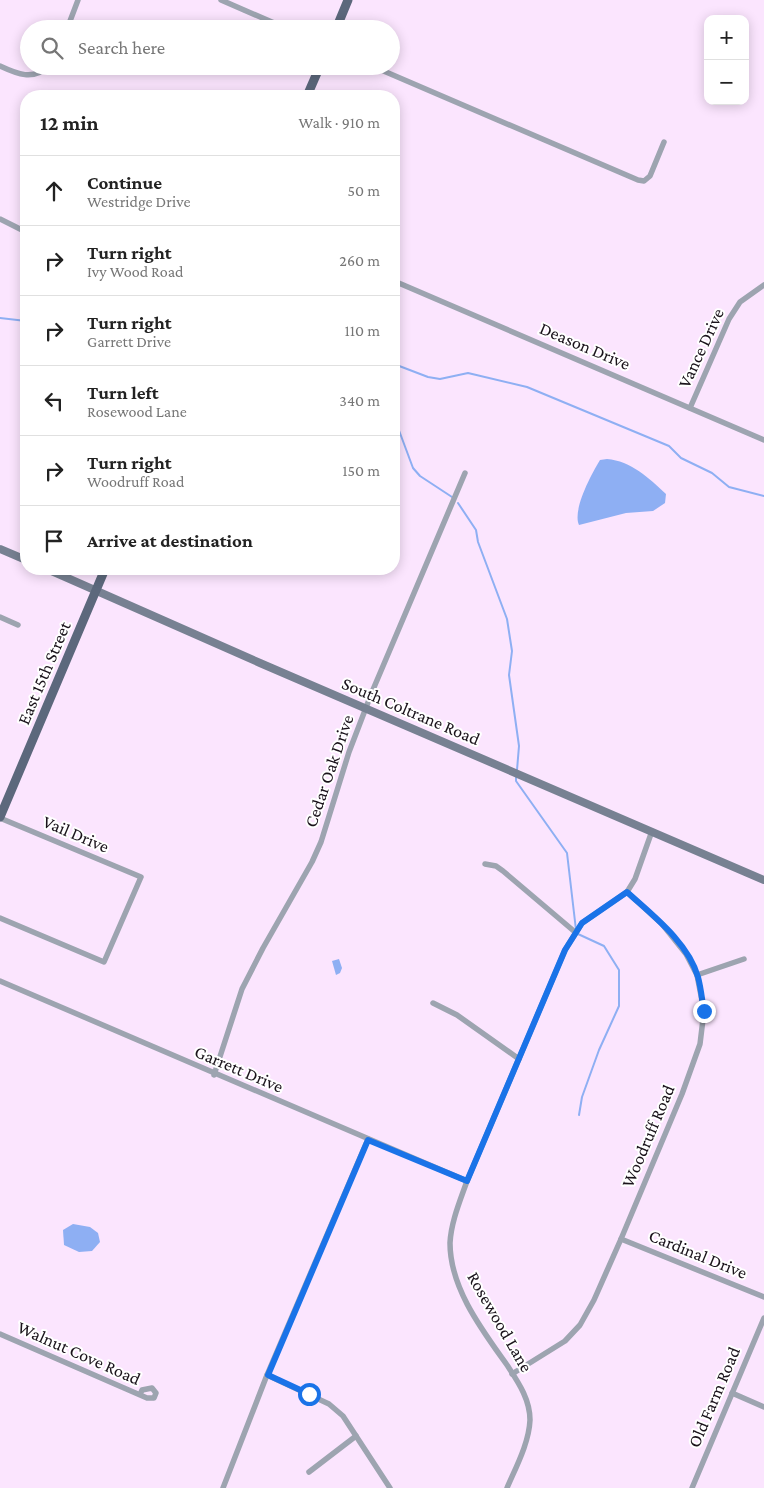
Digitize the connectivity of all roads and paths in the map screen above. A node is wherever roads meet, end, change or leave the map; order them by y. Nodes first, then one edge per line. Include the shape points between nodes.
1 (78, 0) edge
2 (221, 0) edge
3 (348, 0) edge
4 (70, 20) edge
5 (267, 20) edge
6 (340, 20) edge
7 (0, 66) edge
8 (20, 74) edge
9 (316, 75) edge
10 (394, 75) edge
11 (310, 90) edge
12 (664, 142) dead end
13 (0, 219) edge
14 (20, 229) edge
15 (400, 284) edge
16 (764, 285) edge
17 (690, 408) junction
18 (764, 440) edge
19 (465, 472) dead end
20 (0, 549) edge
21 (20, 557) edge
22 (62, 575) edge
23 (103, 575) edge
24 (96, 589) junction
25 (0, 617) edge
26 (18, 625) dead end
27 (366, 708) junction
28 (0, 818) edge
29 (652, 831) junction
30 (485, 864) dead end
31 (764, 880) edge
32 (627, 892) junction
33 (0, 918) edge
34 (576, 930) junction
35 (744, 959) dead end
36 (698, 975) junction
37 (0, 981) edge
38 (433, 1003) dead end
39 (518, 1059) junction
40 (214, 1074) junction
41 (368, 1140) junction
42 (467, 1181) junction
43 (621, 1239) junction
44 (764, 1297) edge
45 (764, 1318) edge
46 (0, 1334) edge
47 (512, 1374) junction
48 (268, 1375) junction
49 (732, 1393) junction
50 (140, 1395) junction
51 (764, 1407) edge
52 (356, 1436) junction
53 (309, 1472) dead end
54 (223, 1488) edge
55 (390, 1488) edge
56 (507, 1488) edge
57 (692, 1488) edge

1 - 4 street
2 - 5 street
3 - 6 main road
7 - 8 street
9 - 11 main road
10 - 12 street via 638,180 644,181 650,176
13 - 14 street
15 - 17 street, Deason Drive
16 - 17 street, Vance Drive via 740,302
17 - 18 street, Deason Drive
19 - 27 street, Cedar Oak Drive
20 - 21 main road
22 - 24 main road, South Coltrane Road
23 - 24 main road, East 15th Street
24 - 27 main road, South Coltrane Road
24 - 28 main road, East 15th Street
25 - 26 street
27 - 29 main road, South Coltrane Road
27 - 40 street, Cedar Oak Drive via 321,842 246,982
28 - 33 street, Vail Drive via 141,877 104,962
29 - 31 main road, South Coltrane Road
29 - 32 street via 635,880
30 - 34 street via 503,871
32 - 34 street, Rosewood Lane via 598,910
32 - 36 street, Woodruff Road via 662,924
34 - 39 street, Rosewood Lane
35 - 36 street
36 - 43 street, Woodruff Road via 704,1011 700,1044
37 - 40 street, Garrett Drive
38 - 39 street via 457,1015
39 - 42 street, Rosewood Lane
40 - 41 street, Garrett Drive
41 - 42 street, Garrett Drive
41 - 48 street
42 - 47 street, Rosewood Lane via 450,1243 456,1279
43 - 44 street, Cardinal Drive
43 - 47 street, Woodruff Road via 594,1300 572,1335
45 - 49 street, Old Farm Road
46 - 50 street, Walnut Cove Road
47 - 56 street, Rosewood Lane via 527,1401 530,1419 527,1437
48 - 52 street via 329,1404 343,1416
48 - 54 street
49 - 51 street
49 - 57 street, Old Farm Road
50 - 50 street, Walnut Cove Road via 154,1398 156,1393 152,1388 142,1390
52 - 53 street
52 - 55 street

